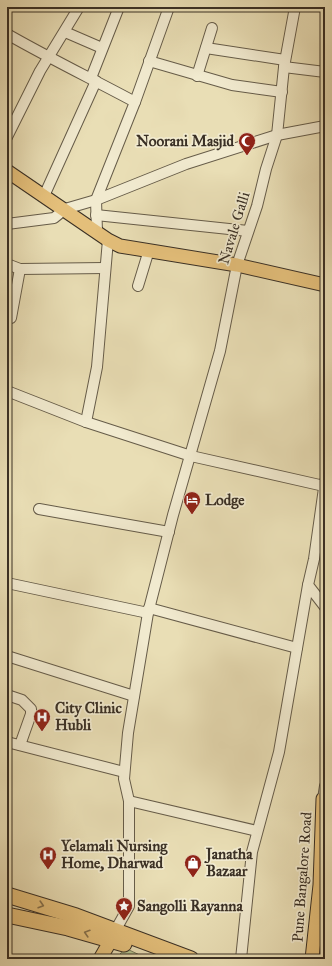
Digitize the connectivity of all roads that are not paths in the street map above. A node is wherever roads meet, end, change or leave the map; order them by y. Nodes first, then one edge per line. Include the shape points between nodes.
1 (79, 7) edge
2 (119, 7) edge
3 (170, 7) edge
4 (295, 7) edge
5 (212, 28) dead end
6 (65, 32) junction
7 (7, 34) edge
8 (102, 48) junction
9 (206, 48) junction
10 (49, 59) junction
11 (149, 61) junction
12 (284, 64) junction
13 (325, 72) edge
14 (197, 76) junction
15 (94, 80) junction
16 (282, 92) junction
17 (134, 102) junction
18 (325, 126) edge
19 (277, 135) junction
20 (7, 137) edge
21 (7, 171) edge
22 (44, 196) junction
23 (96, 200) junction
24 (66, 209) junction
25 (96, 215) junction
26 (7, 224) edge
27 (248, 231) junction
28 (97, 232) junction
29 (108, 240) junction
30 (149, 250) junction
31 (7, 264) edge
32 (237, 265) junction
33 (105, 268) junction
34 (20, 269) junction
35 (325, 285) edge
36 (138, 286) dead end
37 (11, 318) dead end
38 (7, 391) edge
39 (86, 422) junction
40 (191, 456) junction
41 (324, 484) edge
42 (40, 509) dead end
43 (169, 532) junction
44 (7, 582) edge
45 (308, 585) junction
46 (325, 607) edge
47 (149, 611) junction
48 (297, 648) junction
49 (7, 656) edge
50 (7, 695) edge
51 (134, 696) junction
52 (7, 742) edge
53 (20, 745) junction
54 (124, 772) junction
55 (324, 794) edge
56 (129, 801) junction
57 (257, 831) junction
58 (7, 895) edge
59 (7, 915) edge
60 (113, 936) junction
61 (100, 959) edge
62 (164, 959) edge
63 (191, 959) edge
64 (241, 959) edge
65 (312, 959) edge

1 - 6 street
2 - 8 street
3 - 11 street
4 - 12 street, Navale Galli
5 - 9 street
6 - 8 street
6 - 10 street
7 - 10 street
8 - 15 street
9 - 12 street
9 - 14 street
10 - 15 street
10 - 20 street via 40,71
11 - 14 street
11 - 17 street
12 - 13 street
12 - 16 street, Navale Galli
14 - 16 street via 232,85
15 - 17 street
15 - 22 street
16 - 19 street, Navale Galli
17 - 23 street
18 - 19 street
19 - 23 street via 186,164
19 - 27 street, Navale Galli
21 - 22 main road
22 - 24 main road
23 - 24 street
23 - 25 street
24 - 26 street via 54,218
24 - 28 main road
25 - 27 street
25 - 28 street
27 - 32 street, Navale Galli
28 - 29 main road
29 - 30 main road via 120,246
29 - 33 street
30 - 32 main road
30 - 36 street
31 - 34 street
32 - 35 main road
32 - 40 street, Navale Galli via 220,351
33 - 34 street
33 - 39 street via 97,367
34 - 37 street
38 - 39 street
39 - 40 street
40 - 41 street
40 - 43 street, Navale Galli
41 - 45 street
42 - 43 street
43 - 47 street, Navale Galli
44 - 47 street
45 - 46 street
45 - 48 street
47 - 48 street
47 - 51 street, Navale Galli
48 - 57 street via 279,752
49 - 51 street
50 - 53 street via 22,700 31,709
51 - 54 street, Navale Galli
52 - 53 street
53 - 54 street
54 - 56 street, Navale Galli
55 - 65 main road, Pune Bangalore Road via 320,885
56 - 57 street
56 - 60 street, Navale Galli via 129,906
57 - 64 street via 252,852
58 -> 60 highway via 76,916
60 -> 59 highway
60 - 61 main road
60 - 62 highway
60 - 63 highway

